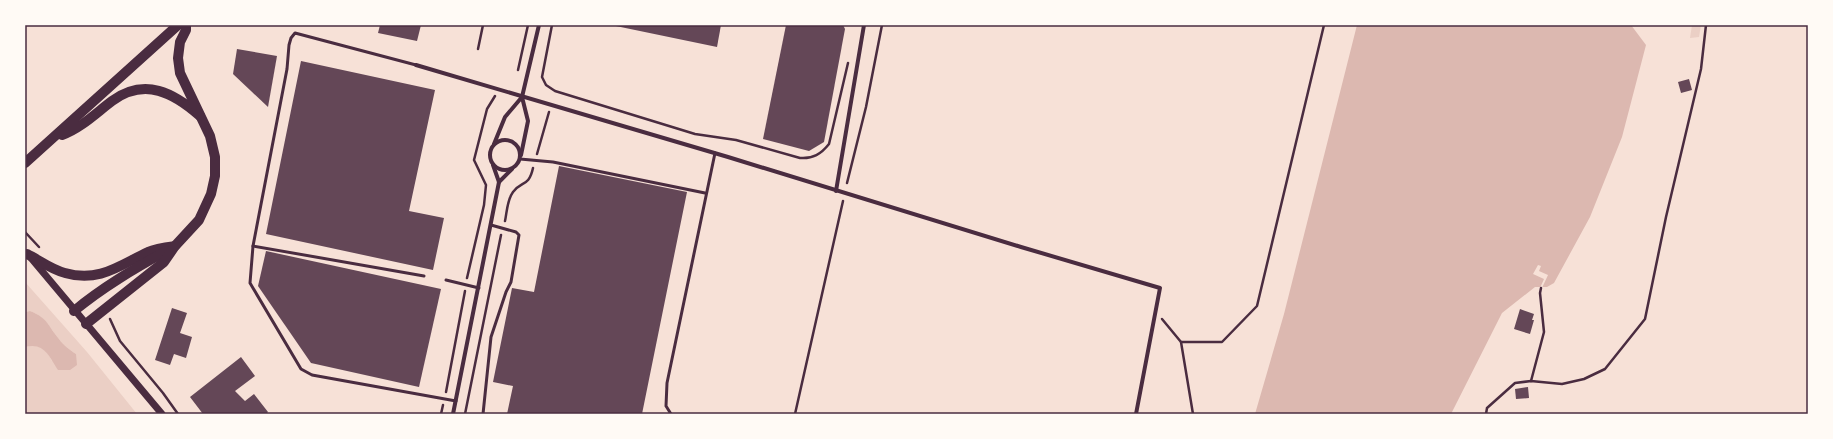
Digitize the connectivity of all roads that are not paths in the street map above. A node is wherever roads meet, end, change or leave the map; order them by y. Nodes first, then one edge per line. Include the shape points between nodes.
1 (178, 25) edge
2 (186, 25) edge
3 (539, 25) edge
4 (864, 25) edge
5 (416, 65) joint
6 (522, 97) junction
7 (203, 119) junction
8 (56, 137) junction
9 (492, 147) junction
10 (715, 153) junction
11 (520, 157) junction
12 (25, 163) edge
13 (493, 165) junction
14 (514, 168) junction
15 (500, 182) junction
16 (836, 191) junction
17 (705, 193) junction
18 (491, 225) junction
19 (175, 246) junction
20 (253, 246) junction
21 (26, 252) edge
22 (424, 276) dead end
23 (446, 280) dead end
24 (479, 288) junction
25 (74, 311) junction
26 (86, 324) junction
27 (456, 401) junction
28 (162, 414) edge
29 (453, 414) edge
30 (483, 414) edge
31 (671, 414) edge
32 (1136, 414) edge

1 - 8 main road
2 - 7 main road via 180,42 180,73
3 - 6 street
4 - 16 street
5 - 6 street
5 - 20 lane via 295,33 289,45 286,76
6 - 9 street via 505,117
6 - 10 street
6 - 11 street via 528,121
7 - 8 main road via 173,95 144,89 118,97 72,131
7 - 19 main road via 215,157 215,176 203,214
8 - 12 main road
9 - 11 street via 502,140 509,140 518,148
9 - 13 street via 490,156
10 - 16 street
10 - 17 lane
11 - 14 street
11 - 17 lane
13 - 14 street via 503,170
13 - 15 street
14 - 15 street
15 - 18 street
16 - 32 street via 1160,288
17 - 31 lane via 667,383 666,406
18 - 24 street
18 - 30 lane via 519,235 511,282 491,337
19 - 21 main road via 149,251 123,266 87,276 63,273
19 - 25 main road via 92,296
19 - 26 main road via 164,262
20 - 22 lane
20 - 27 lane via 250,283 301,369 312,375
21 - 25 street
23 - 24 lane
24 - 27 street
25 - 26 street
26 - 28 street
27 - 29 street

